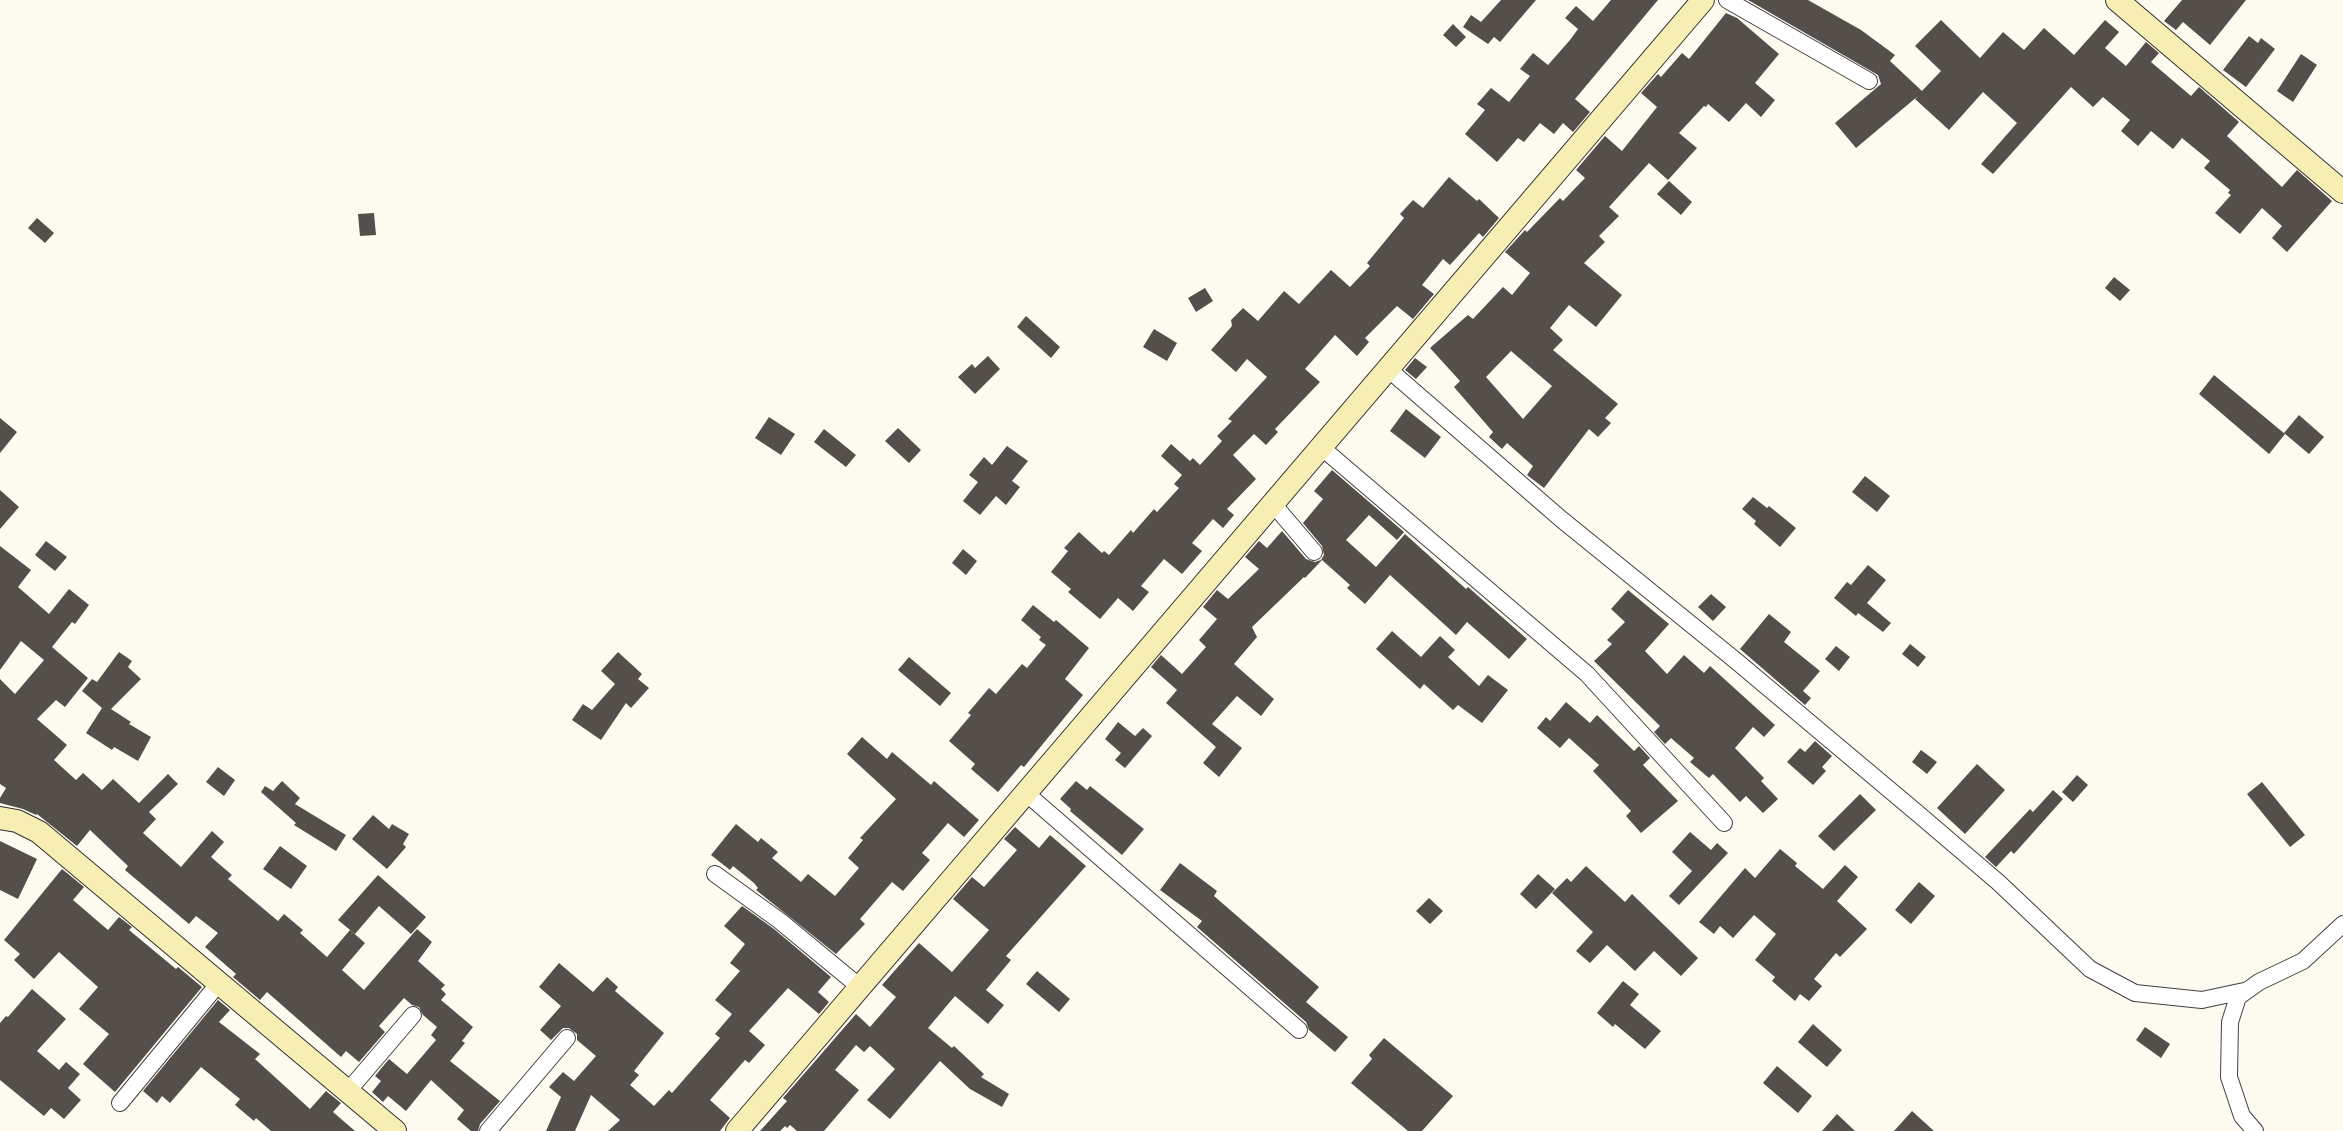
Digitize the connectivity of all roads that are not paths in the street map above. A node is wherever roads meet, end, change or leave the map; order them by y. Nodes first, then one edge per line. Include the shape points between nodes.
1 (1703, 0) edge
2 (1727, 0) edge
3 (2116, 0) edge
4 (1869, 81) dead end
5 (2343, 192) edge
6 (1387, 368) junction
7 (1321, 447) junction
8 (1274, 505) junction
9 (1314, 552) dead end
10 (1027, 794) junction
11 (1, 815) edge
12 (1724, 823) dead end
13 (716, 874) dead end
14 (2343, 924) edge
15 (219, 983) junction
16 (861, 988) junction
17 (2244, 991) junction
18 (413, 1015) dead end
19 (1299, 1030) dead end
20 (567, 1038) dead end
21 (348, 1091) junction
22 (120, 1103) dead end
23 (395, 1131) edge
24 (488, 1131) edge
25 (737, 1131) edge
26 (2255, 1131) edge

1 - 6 main road
2 - 4 street
3 - 5 main road
6 - 7 main road
6 - 17 street via 1561,519 1961,851 2091,969 2135,993 2202,1000
7 - 8 main road
7 - 12 street via 1587,674
8 - 9 street
8 - 10 main road
10 - 16 main road
10 - 19 street
11 - 15 main road via 39,832
13 - 16 street
14 - 17 street via 2303,961
15 - 21 main road
15 - 22 street
16 - 25 main road
17 - 26 street via 2230,1022 2229,1077 2242,1116
18 - 21 street
20 - 24 street
21 - 23 main road

